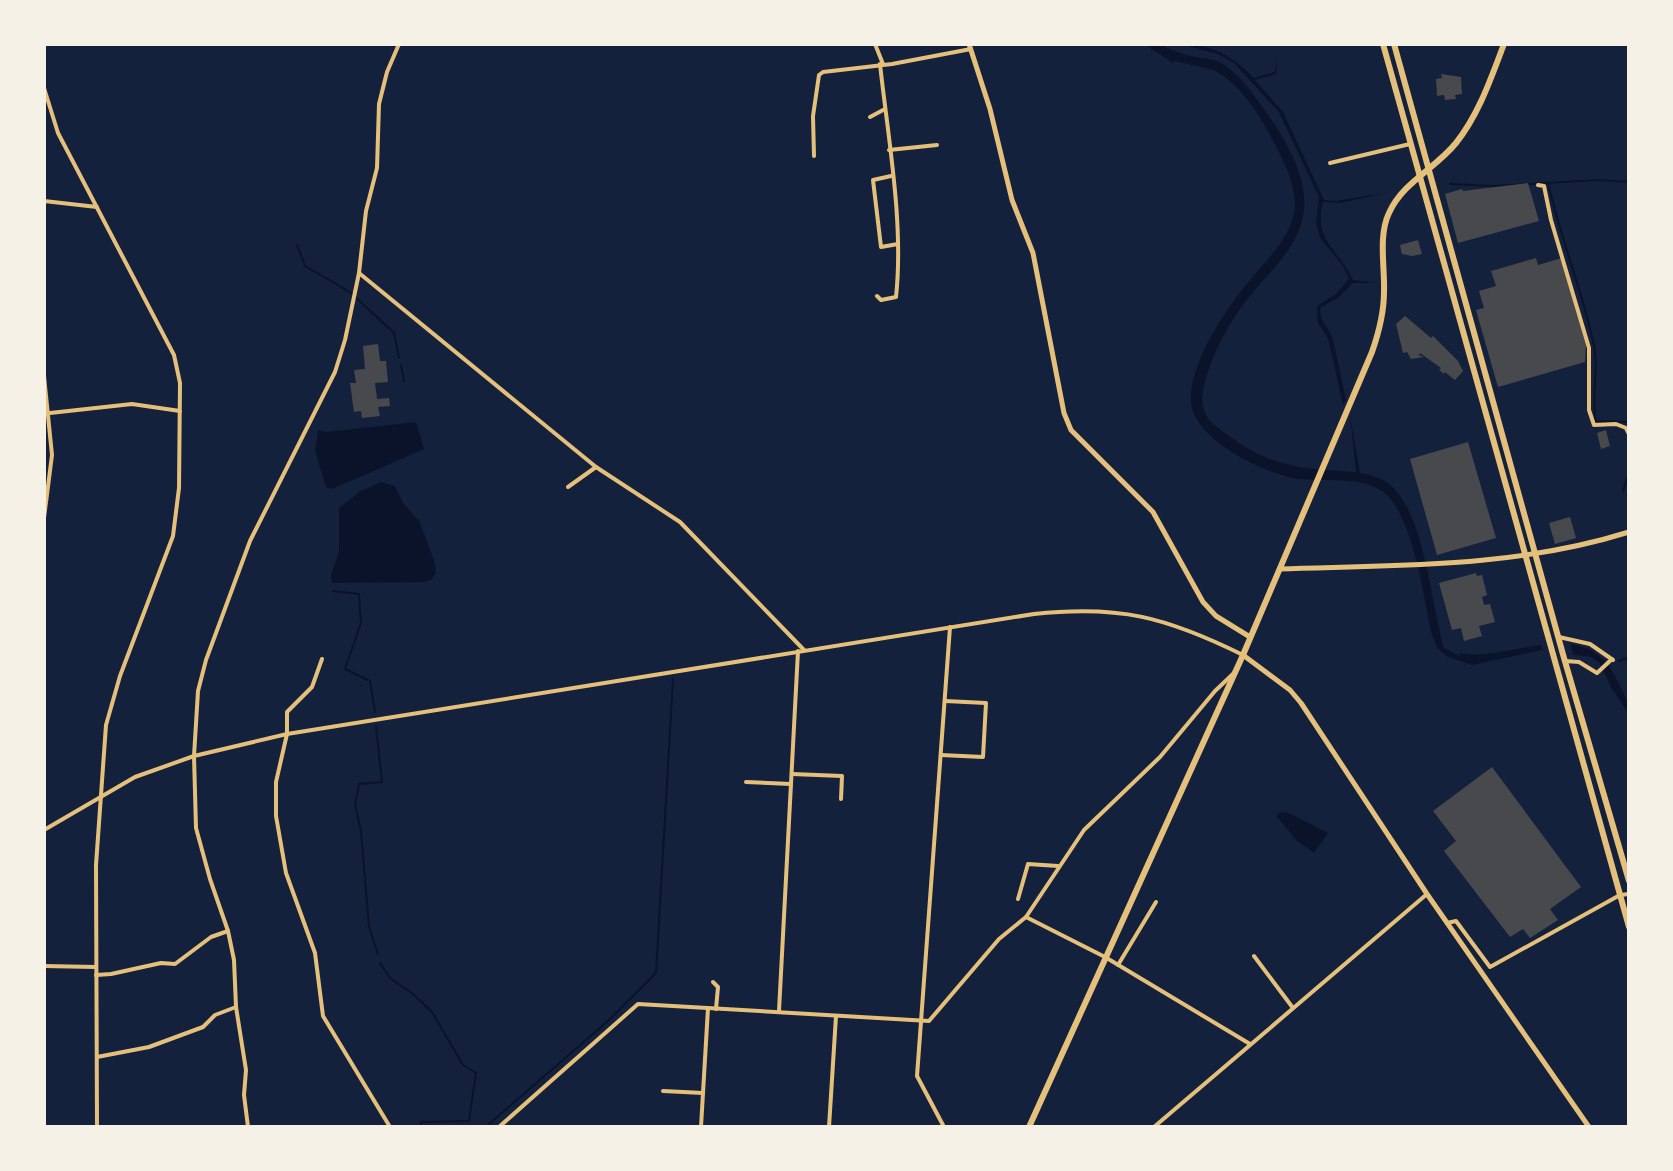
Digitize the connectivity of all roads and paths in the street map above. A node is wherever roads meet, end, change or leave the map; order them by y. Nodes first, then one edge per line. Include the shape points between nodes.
1 (399, 44) edge
2 (875, 44) edge
3 (1383, 44) edge
4 (1394, 44) edge
5 (1504, 44) edge
6 (970, 47) edge
7 (882, 64) junction
8 (44, 88) edge
9 (885, 109) junction
10 (870, 117) dead end
11 (1410, 144) junction
12 (937, 145) dead end
13 (889, 150) junction
14 (814, 156) dead end
15 (1330, 163) dead end
16 (1428, 169) junction
17 (891, 176) junction
18 (1418, 176) junction
19 (1538, 185) dead end
20 (44, 201) edge
21 (97, 207) junction
22 (898, 244) junction
23 (359, 273) junction
24 (877, 296) dead end
25 (44, 376) edge
26 (180, 411) junction
27 (50, 413) junction
28 (1629, 434) edge
29 (596, 467) junction
30 (568, 487) dead end
31 (44, 518) edge
32 (1629, 532) edge
33 (1536, 555) junction
34 (1527, 557) junction
35 (1279, 569) junction
36 (950, 627) junction
37 (1250, 637) junction
38 (1559, 639) junction
39 (801, 650) junction
40 (1243, 655) junction
41 (322, 659) dead end
42 (1565, 659) junction
43 (1234, 673) junction
44 (945, 701) junction
45 (287, 734) junction
46 (941, 755) junction
47 (194, 756) junction
48 (792, 774) junction
49 (746, 782) dead end
50 (792, 784) junction
51 (101, 795) junction
52 (841, 799) dead end
53 (44, 830) edge
54 (1059, 866) junction
55 (1629, 881) edge
56 (1427, 894) junction
57 (1629, 894) edge
58 (1620, 895) junction
59 (1018, 899) dead end
60 (1156, 902) dead end
61 (1026, 917) junction
62 (1447, 923) junction
63 (1629, 927) edge
64 (228, 931) junction
65 (1254, 956) dead end
66 (1105, 957) junction
67 (1118, 965) junction
68 (44, 966) edge
69 (96, 967) junction
70 (96, 975) junction
71 (713, 982) dead end
72 (236, 1007) junction
73 (708, 1008) junction
74 (1293, 1008) junction
75 (716, 1009) junction
76 (779, 1011) junction
77 (836, 1016) junction
78 (920, 1021) junction
79 (1250, 1044) junction
80 (96, 1057) junction
81 (663, 1091) dead end
82 (703, 1093) junction
83 (1159, 1126) edge
84 (97, 1127) edge
85 (248, 1127) edge
86 (390, 1127) edge
87 (499, 1127) edge
88 (701, 1127) edge
89 (829, 1127) edge
90 (944, 1127) edge
91 (1029, 1127) edge
92 (1589, 1127) edge

1 - 23 street via 379,104 377,168
2 - 7 street
3 - 11 main road
4 - 16 main road
5 - 16 main road via 1472,120
6 - 7 street
6 - 37 street via 1003,171 1033,253 1071,430 1153,512 1203,602
7 - 9 street
7 - 14 street via 819,75
8 - 21 street via 58,133
9 - 10 street
9 - 13 street
11 - 15 street
11 - 18 main road
12 - 13 street
13 - 17 street
16 - 18 main road
16 - 33 main road
17 - 22 street
17 - 22 street via 873,180 881,247
18 - 34 main road
18 - 35 main road via 1387,217 1379,331
19 - 28 street via 1544,186 1589,348 1589,410 1594,425 1621,425
20 - 21 street
21 - 26 street via 174,355
22 - 24 street via 896,297
23 - 29 street
23 - 47 street via 335,372 250,541 206,660 198,691
25 - 27 street
26 - 27 street via 132,404
26 - 51 street via 173,536 106,725
27 - 31 street via 52,455
29 - 30 street
29 - 39 street via 680,522
32 - 33 street
33 - 34 street
33 - 38 main road
34 - 35 street
34 - 58 main road
35 - 37 main road
36 - 39 street
36 - 40 street via 1105,610 1199,633
36 - 44 street
37 - 40 main road
38 - 42 main road
38 - 42 street via 1590,644 1612,659 1598,671
39 - 45 street
39 - 48 street
40 - 43 main road
40 - 56 street via 1301,703
41 - 45 street via 312,687 287,712
42 - 55 main road
43 - 54 street via 1160,757 1084,830
43 - 66 main road
44 - 46 street
44 - 46 street via 986,703 983,757
45 - 47 street
45 - 86 street via 276,782 276,816 286,873 315,953 323,1016
46 - 78 street
47 - 51 street
47 - 64 street via 196,828
48 - 50 street
48 - 52 street via 842,776
49 - 50 street
50 - 76 street
51 - 53 street
51 - 69 street
54 - 59 street via 1028,864
54 - 61 street
56 - 62 street
56 - 74 street
57 - 58 street
58 - 62 street via 1490,967 1456,921
58 - 63 main road
60 - 67 street
61 - 66 street
61 - 78 street via 999,939 929,1021
62 - 92 street
64 - 70 street via 175,964
64 - 72 street
65 - 74 street
66 - 67 street
66 - 91 main road
67 - 79 street
68 - 69 street
69 - 70 street
70 - 80 street
71 - 75 street via 718,987
72 - 80 street via 215,1015 203,1027 149,1047
72 - 85 street
73 - 75 street
73 - 82 street
73 - 87 street via 638,1004
74 - 79 street
75 - 76 street
76 - 77 street
77 - 78 street
77 - 89 street
78 - 90 street via 917,1076
79 - 83 street
80 - 84 street
81 - 82 street
82 - 88 street

